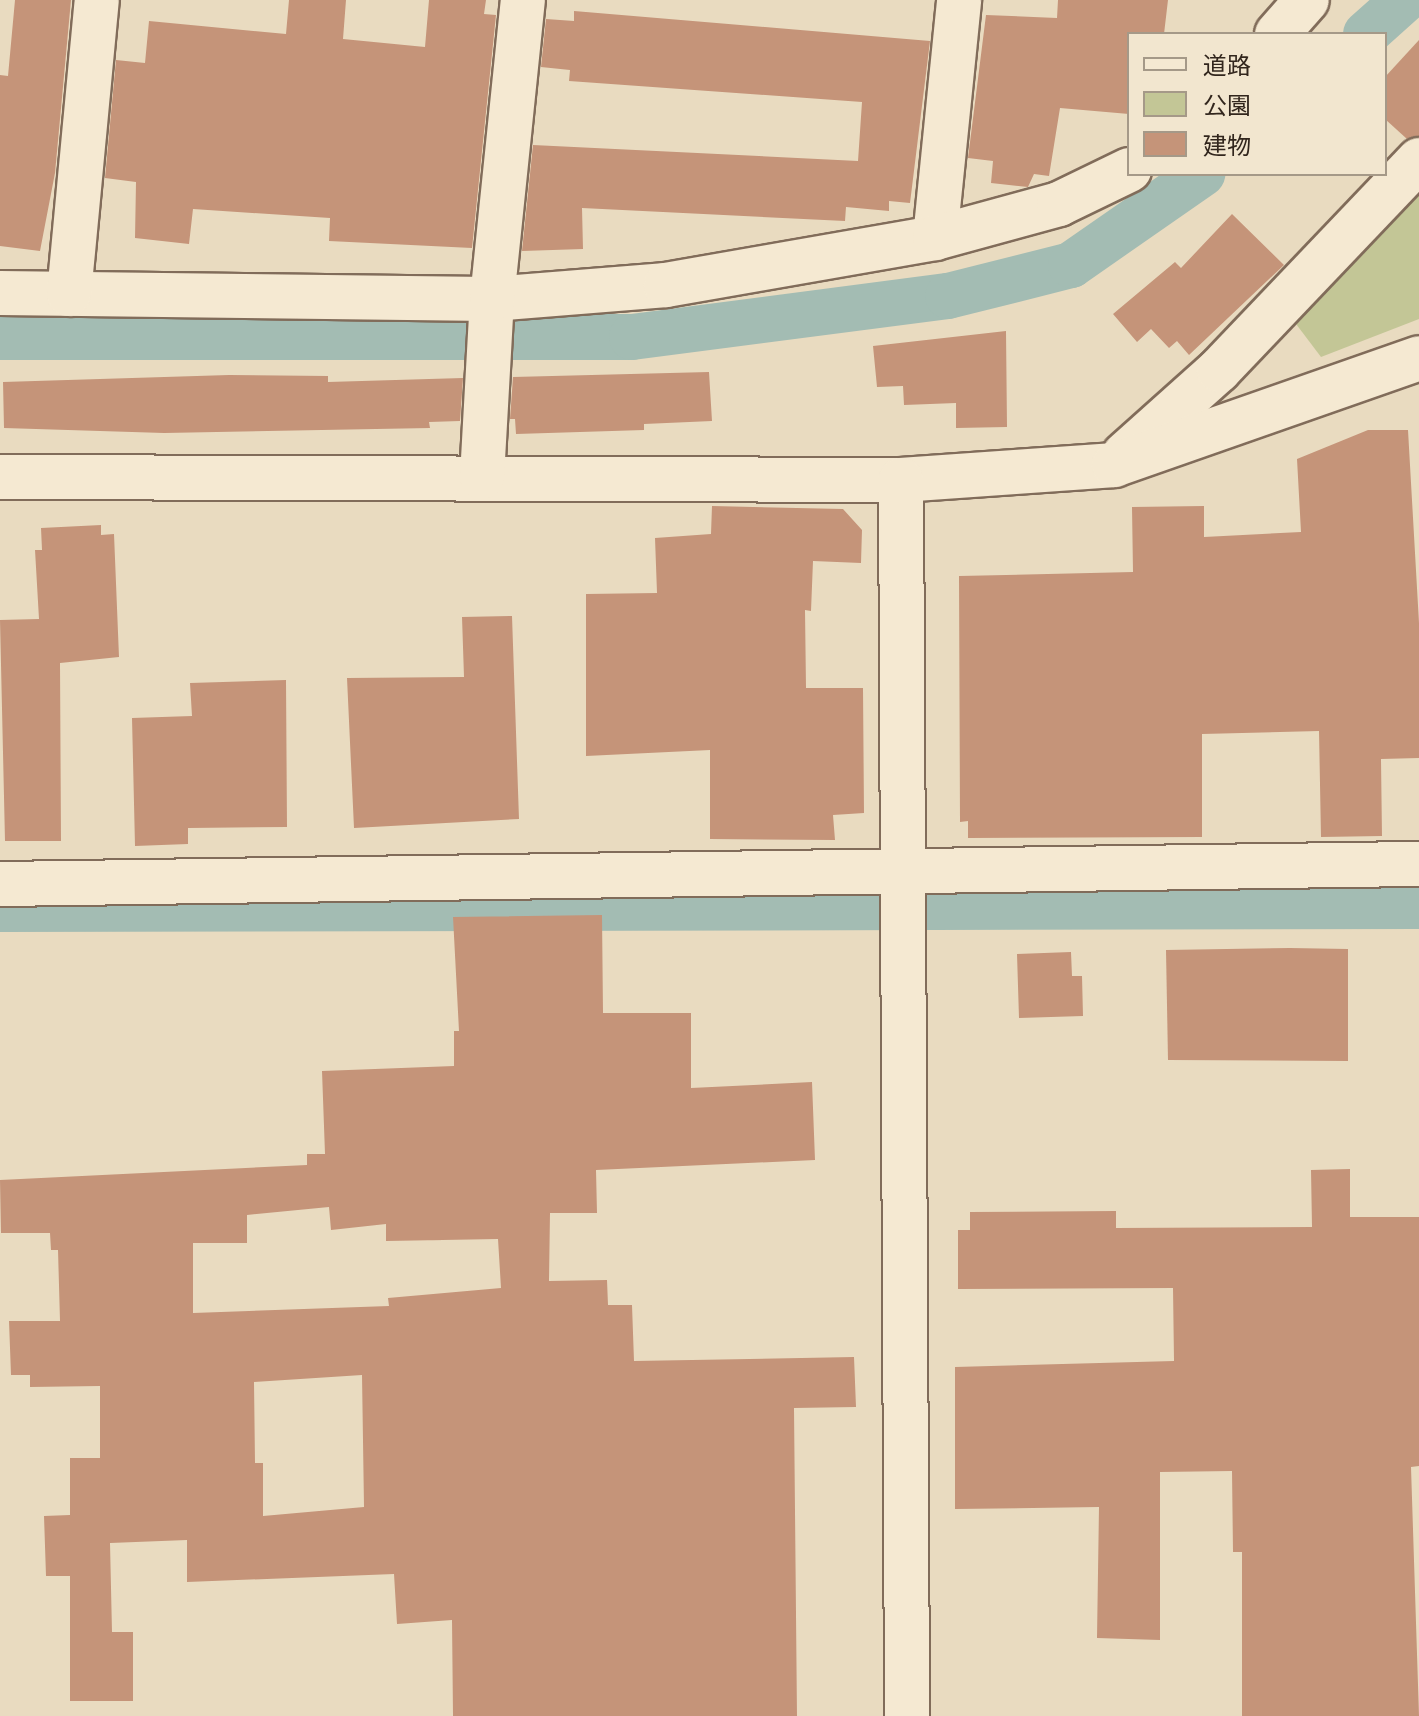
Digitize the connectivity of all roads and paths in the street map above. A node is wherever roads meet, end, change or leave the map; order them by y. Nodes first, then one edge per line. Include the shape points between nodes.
1 (97, 0) edge
2 (523, 0) edge
3 (959, 0) edge
4 (1307, 0) edge
5 (1279, 32) edge
6 (1419, 160) edge
7 (1127, 171) edge
8 (935, 238) junction
9 (0, 293) edge
10 (69, 294) junction
11 (492, 299) junction
12 (1419, 358) edge
13 (1114, 465) junction
14 (0, 477) edge
15 (482, 477) junction
16 (901, 480) junction
17 (1419, 864) edge
18 (901, 868) junction
19 (0, 884) edge
20 (907, 1716) edge

1 - 10 street
2 - 11 street
3 - 8 street
4 - 5 street
6 - 13 street via 1219,370
7 - 8 street via 1059,204
8 - 11 street via 666,285
9 - 10 street
10 - 11 street
11 - 15 street
12 - 13 street
13 - 16 street
14 - 15 street
15 - 16 street
16 - 18 street
17 - 18 street
18 - 19 street
18 - 20 street

